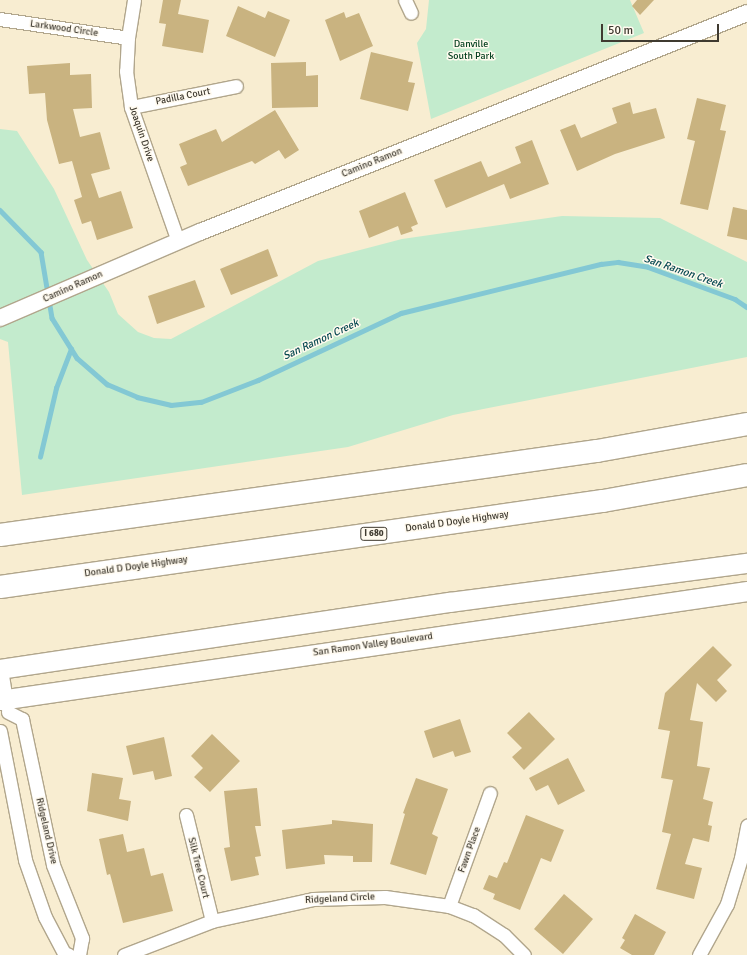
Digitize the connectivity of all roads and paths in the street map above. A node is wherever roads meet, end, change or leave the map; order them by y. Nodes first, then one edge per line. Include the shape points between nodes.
1 (134, 0) edge
2 (405, 0) edge
3 (411, 12) dead end
4 (747, 13) edge
5 (0, 19) edge
6 (128, 38) junction
7 (236, 86) dead end
8 (131, 107) junction
9 (178, 241) junction
10 (0, 318) edge
11 (747, 424) edge
12 (747, 475) edge
13 (0, 535) edge
14 (747, 563) edge
15 (0, 587) edge
16 (747, 591) edge
17 (0, 669) edge
18 (4, 708) edge
19 (0, 731) edge
20 (490, 794) dead end
21 (186, 815) dead end
22 (747, 826) edge
23 (449, 906) junction
24 (212, 921) junction
25 (69, 955) edge
26 (80, 955) edge
27 (124, 955) edge
28 (524, 955) edge
29 (699, 955) edge

1 - 6 street, Joaquin Drive
2 - 3 street
4 - 9 street, Camino Ramon
5 - 6 street, Larkwood Circle
6 - 8 street, Joaquin Drive via 126,71
7 - 8 street, Padilla Court
8 - 9 street, Joaquin Drive
9 - 10 street, Camino Ramon
11 - 13 highway via 590,452
12 - 15 highway, Donald D Doyle Highway / I 680 via 603,501
14 - 17 main road via 433,604
16 - 18 main road, San Ramon Valley Boulevard
17 - 18 street
18 - 26 street, Ridgeland Drive via 22,720 53,865 82,938
19 - 25 street via 25,860 45,917 64,953
20 - 23 street, Fawn Place
21 - 24 street, Silk Tree Court
22 - 29 street via 742,858 727,904
23 - 24 street, Ridgeland Circle via 384,897 313,899
23 - 28 street, Ridgeland Circle via 473,915 504,935
24 - 27 street, Ridgeland Circle

